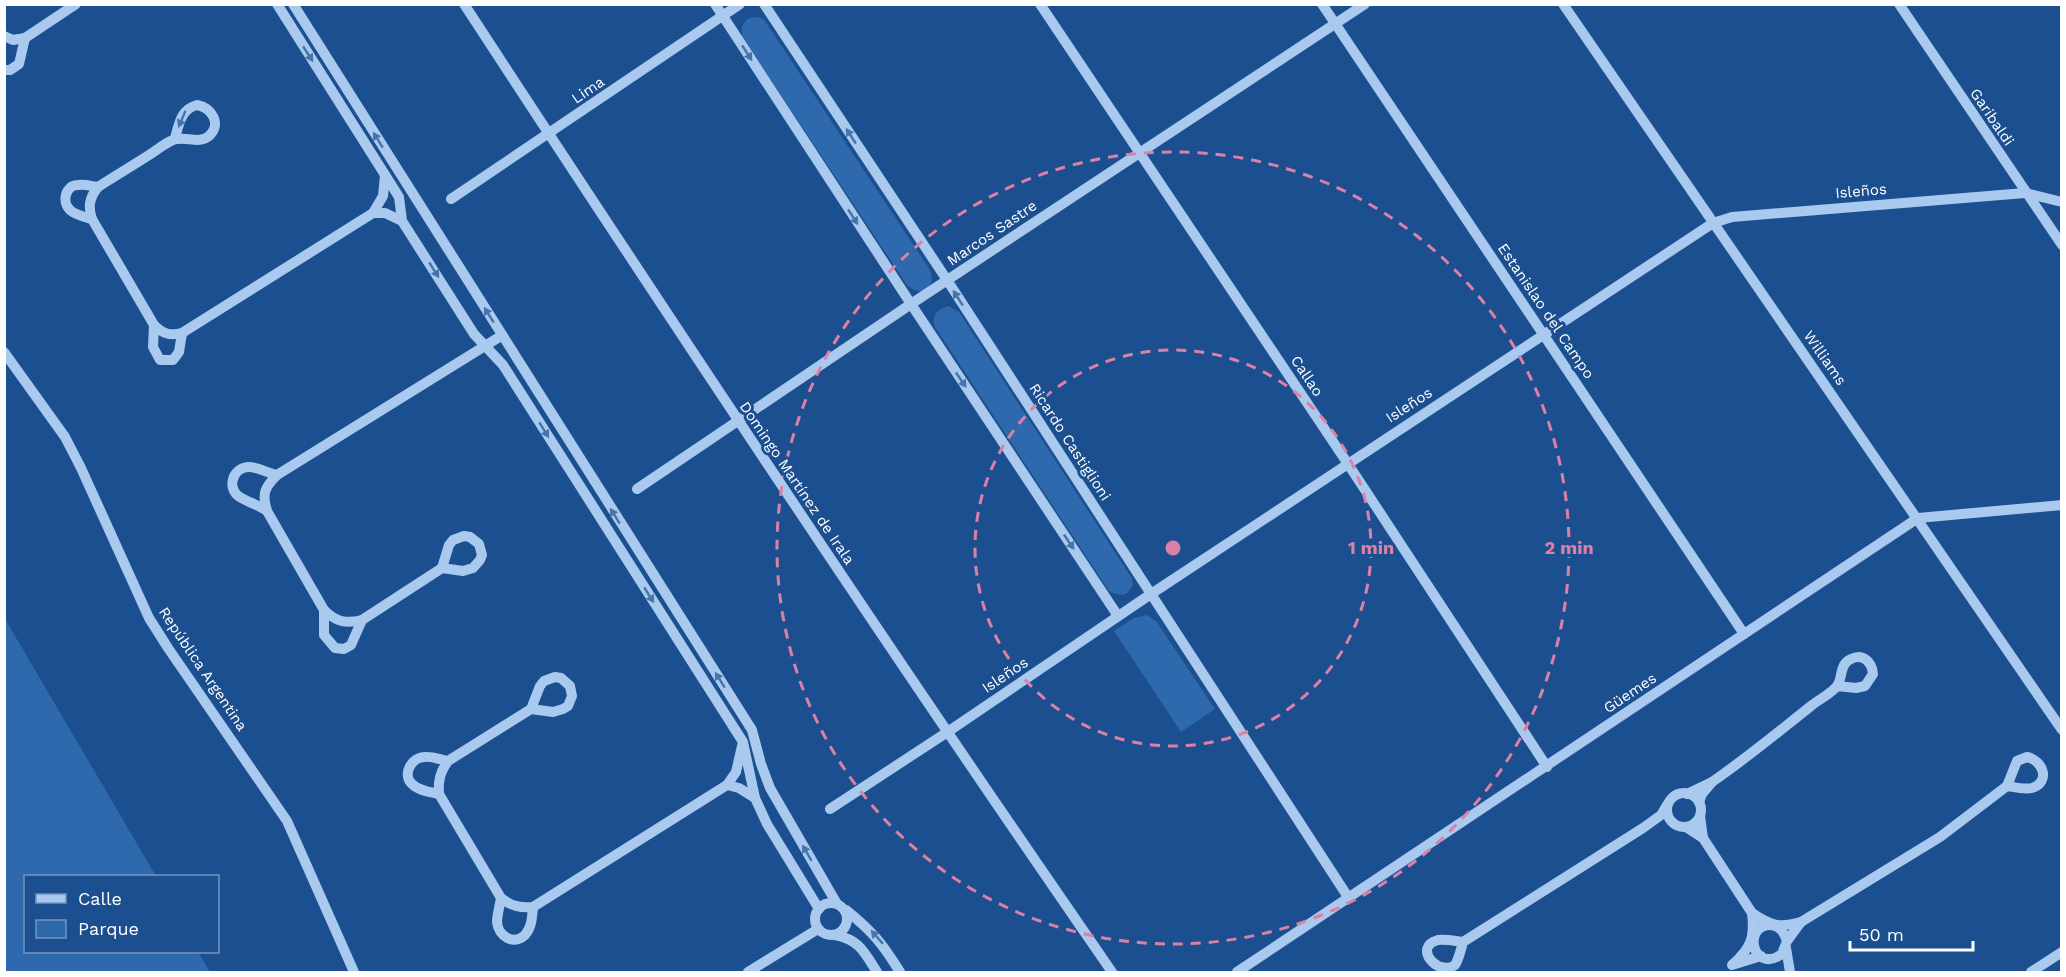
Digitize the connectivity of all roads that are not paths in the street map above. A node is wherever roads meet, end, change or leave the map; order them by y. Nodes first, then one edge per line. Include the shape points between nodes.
1 (76, 4) edge
2 (277, 4) edge
3 (293, 4) edge
4 (464, 4) edge
5 (715, 4) edge
6 (741, 4) edge
7 (764, 4) edge
8 (1040, 4) edge
9 (1322, 4) edge
10 (1365, 4) edge
11 (1563, 4) edge
12 (1899, 4) edge
13 (723, 16) junction
14 (1335, 25) junction
15 (4, 36) edge
16 (25, 38) junction
17 (4, 70) edge
18 (549, 134) junction
19 (175, 138) dead end
20 (1139, 153) junction
21 (385, 174) junction
22 (98, 187) junction
23 (410, 190) junction
24 (2025, 193) junction
25 (399, 197) junction
26 (451, 199) dead end
27 (2061, 202) edge
28 (373, 213) junction
29 (92, 219) junction
30 (402, 221) junction
31 (1713, 223) junction
32 (2061, 245) edge
33 (947, 280) junction
34 (910, 304) junction
35 (154, 325) junction
36 (182, 333) junction
37 (1543, 334) junction
38 (501, 336) junction
39 (486, 346) junction
40 (4, 352) edge
41 (737, 421) junction
42 (1348, 464) junction
43 (277, 475) junction
44 (637, 489) dead end
45 (2061, 506) edge
46 (267, 511) junction
47 (1918, 518) junction
48 (442, 568) dead end
49 (1151, 594) junction
50 (324, 610) junction
51 (1118, 616) junction
52 (362, 620) junction
53 (1744, 634) junction
54 (1837, 686) dead end
55 (531, 709) dead end
56 (2061, 730) edge
57 (946, 733) junction
58 (743, 742) junction
59 (448, 761) junction
60 (1546, 767) junction
61 (1712, 782) junction
62 (728, 785) junction
63 (2007, 786) dead end
64 (439, 794) junction
65 (1687, 794) junction
66 (755, 798) junction
67 (1699, 802) junction
68 (1667, 805) junction
69 (830, 809) dead end
70 (1700, 816) junction
71 (1675, 825) junction
72 (1686, 827) junction
73 (1643, 828) junction
74 (1703, 838) junction
75 (1348, 897) junction
76 (501, 898) junction
77 (841, 906) junction
78 (533, 907) junction
79 (819, 909) junction
80 (1752, 913) junction
81 (1801, 922) junction
82 (1773, 925) junction
83 (818, 929) junction
84 (835, 935) junction
85 (1753, 937) junction
86 (1463, 942) dead end
87 (1786, 944) junction
88 (2061, 952) edge
89 (1765, 958) junction
90 (1732, 965) junction
91 (354, 972) edge
92 (748, 972) edge
93 (877, 972) edge
94 (900, 972) edge
95 (1112, 972) edge
96 (1237, 972) edge
97 (1722, 972) edge
98 (1789, 972) edge
99 (2031, 972) edge

1 - 16 street
2 -> 21 street
23 -> 3 street
4 - 18 street, Domingo Martínez de Irala
5 - 13 street
6 - 13 street, Lima
33 -> 7 street, Ricardo Castiglioni
8 - 20 street, Callao
9 - 14 street, Estanislao del Campo
10 - 14 street, Marcos Sastre
11 - 31 street, Williams
12 - 24 street, Garibaldi
13 - 18 street, Lima
13 -> 34 street
14 - 20 street, Marcos Sastre
14 - 37 street, Estanislao del Campo
15 - 16 street via 13,40
16 - 17 street via 19,64
18 - 26 street, Lima
18 - 41 street, Domingo Martínez de Irala
19 - 22 street
20 - 33 street, Marcos Sastre
20 - 42 street, Callao
21 - 25 street
21 - 28 street via 383,196
22 - 29 street via 91,195
22 - 29 street via 76,184 65,195 70,210
23 - 25 street
38 -> 23 street
24 - 27 street, Isleños
24 - 31 street, Isleños via 1731,217
24 - 32 street, Garibaldi
25 - 30 street
28 - 30 street via 385,213
28 - 36 street
29 - 35 street
30 -> 39 street via 474,334
31 - 37 street, Isleños
31 - 47 street, Williams
33 - 34 street, Marcos Sastre
49 -> 33 street, Ricardo Castiglioni
34 - 41 street, Marcos Sastre
34 -> 51 street
35 - 36 street via 172,336
35 - 36 street via 153,347 160,360 173,360 179,352
37 - 42 street, Isleños
37 - 53 street, Estanislao del Campo
38 - 39 street
77 -> 38 street via 770,788 752,730
39 - 43 street
39 -> 58 street via 503,365
40 - 91 street, República Argentina via 65,438 149,618 287,821
41 - 44 street, Marcos Sastre
41 - 57 street, Domingo Martínez de Irala
42 - 49 street, Isleños
42 - 60 street, Callao
43 - 46 street via 268,483 263,497
43 - 46 street via 242,468 231,483 239,497
45 - 47 street, Güemes
46 - 50 street
47 - 53 street, Güemes
47 - 56 street, Williams
48 - 52 street
49 - 51 street, Isleños
49 - 75 street, Ricardo Castiglioni
50 - 52 street via 334,620
50 - 52 street via 324,635 334,648 351,645
51 - 57 street, Isleños
53 - 60 street, Güemes
54 - 61 street
55 - 59 street
57 - 69 street, Isleños
57 - 95 street, Domingo Martínez de Irala
58 - 62 street via 736,772
58 - 66 street
59 - 64 street via 442,769
59 - 64 street via 425,757 409,766 407,776 411,784
60 - 75 street, Güemes
61 - 65 street
61 - 67 street
62 - 66 street
62 - 78 street
63 - 81 street via 1940,837
64 - 76 street
65 - 67 street
65 - 68 street via 1679,794
66 - 79 street
67 - 70 street
68 - 71 street via 1669,820
68 - 73 street via 1661,815
70 - 72 street
70 - 74 street
71 - 72 street
71 - 73 street
72 - 74 street
73 - 86 street
74 - 80 street
75 - 96 street, Güemes
76 - 78 street via 509,905
76 - 78 street via 497,923 501,933 514,941 524,936
77 - 79 street via 824,904
77 - 84 street via 848,917 847,925
94 -> 77 street via 869,928
79 - 83 street
80 - 82 street
80 - 85 street
81 - 82 street
81 - 87 street
82 - 85 street via 1758,930
82 - 87 street via 1785,934
83 - 84 street
83 - 92 street
84 - 93 street via 849,938
85 - 89 street via 1755,951
85 - 90 street
87 - 89 street via 1782,954
87 - 98 street
88 - 99 street
89 - 90 street
89 - 98 street
90 - 97 street

